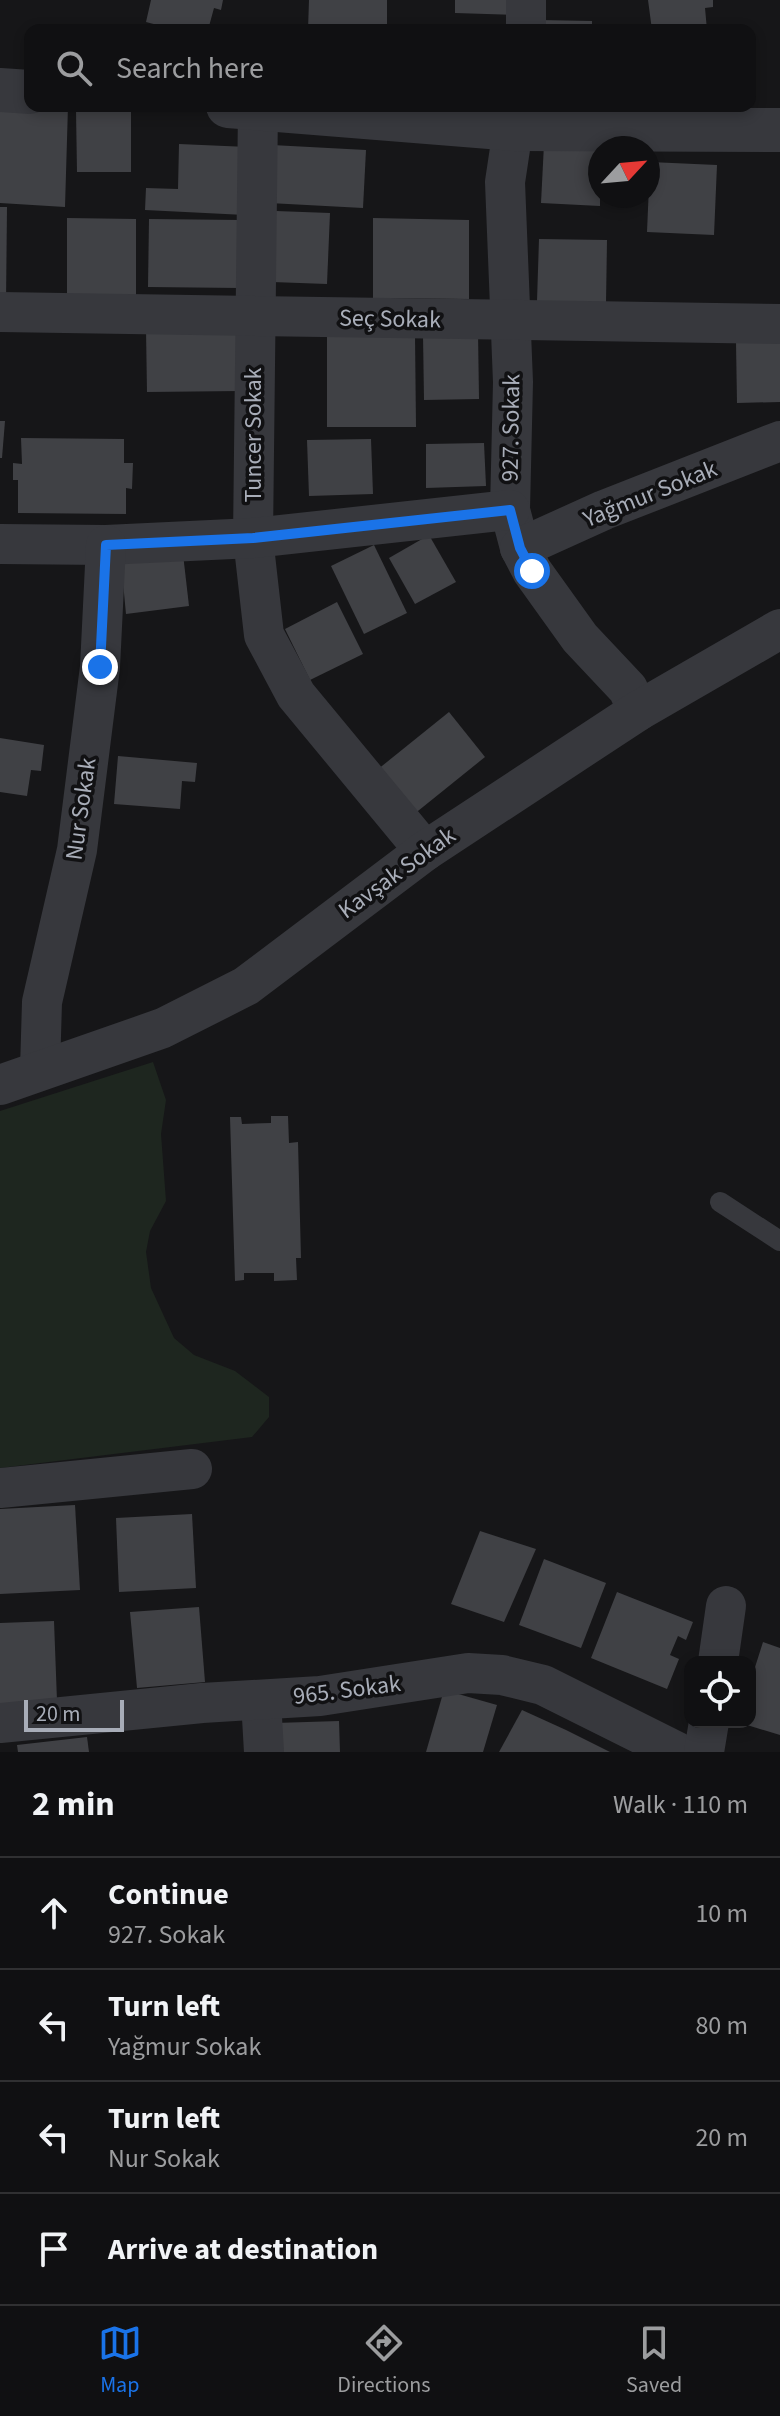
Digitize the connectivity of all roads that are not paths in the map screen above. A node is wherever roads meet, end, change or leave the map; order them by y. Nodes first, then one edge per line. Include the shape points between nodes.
1 (526, 0) edge
2 (526, 24) edge
3 (0, 90) edge
4 (24, 92) edge
5 (243, 112) edge
6 (368, 112) edge
7 (517, 118) edge
8 (780, 130) edge
9 (0, 312) edge
10 (254, 317) junction
11 (512, 321) junction
12 (780, 324) edge
13 (780, 441) edge
14 (510, 510) junction
15 (253, 538) junction
16 (0, 544) edge
17 (106, 545) junction
18 (520, 548) junction
19 (780, 629) edge
20 (638, 711) junction
21 (425, 851) junction
22 (40, 1070) junction
23 (0, 1085) edge
24 (720, 1202) dead end
25 (780, 1241) edge
26 (192, 1469) dead end
27 (0, 1488) edge
28 (726, 1606) dead end
29 (719, 1656) edge
30 (261, 1700) junction
31 (0, 1723) edge
32 (708, 1728) edge
33 (264, 1752) edge
34 (677, 1752) edge
35 (704, 1752) edge

1 - 2 street
3 - 4 street
5 - 10 street, Tuncer Sokak
6 - 7 street
7 - 8 street
7 - 11 street, 927. Sokak via 505,182
9 - 10 street, Seç Sokak
10 - 11 street, Seç Sokak
10 - 15 street, Tuncer Sokak
11 - 12 street, Seç Sokak
11 - 14 street, 927. Sokak
13 - 18 street, Yağmur Sokak
14 - 15 street
14 - 18 street, 927. Sokak
15 - 17 street
15 - 21 street, Tuncer Sokak via 264,635 296,695
16 - 17 street
17 - 22 street, Nur Sokak via 91,743 77,850 42,1002
18 - 20 street, 927. Sokak via 580,638 628,689
19 - 20 street, Kavşak Sokak
20 - 21 street, Kavşak Sokak
21 - 22 street, Kavşak Sokak via 246,986 163,1028
22 - 23 street, Kavşak Sokak
24 - 25 lane
26 - 27 street
28 - 29 street
30 - 31 street, 965. Sokak
30 - 33 street
30 - 34 street, 965. Sokak via 468,1673 502,1675 543,1685
32 - 35 street

